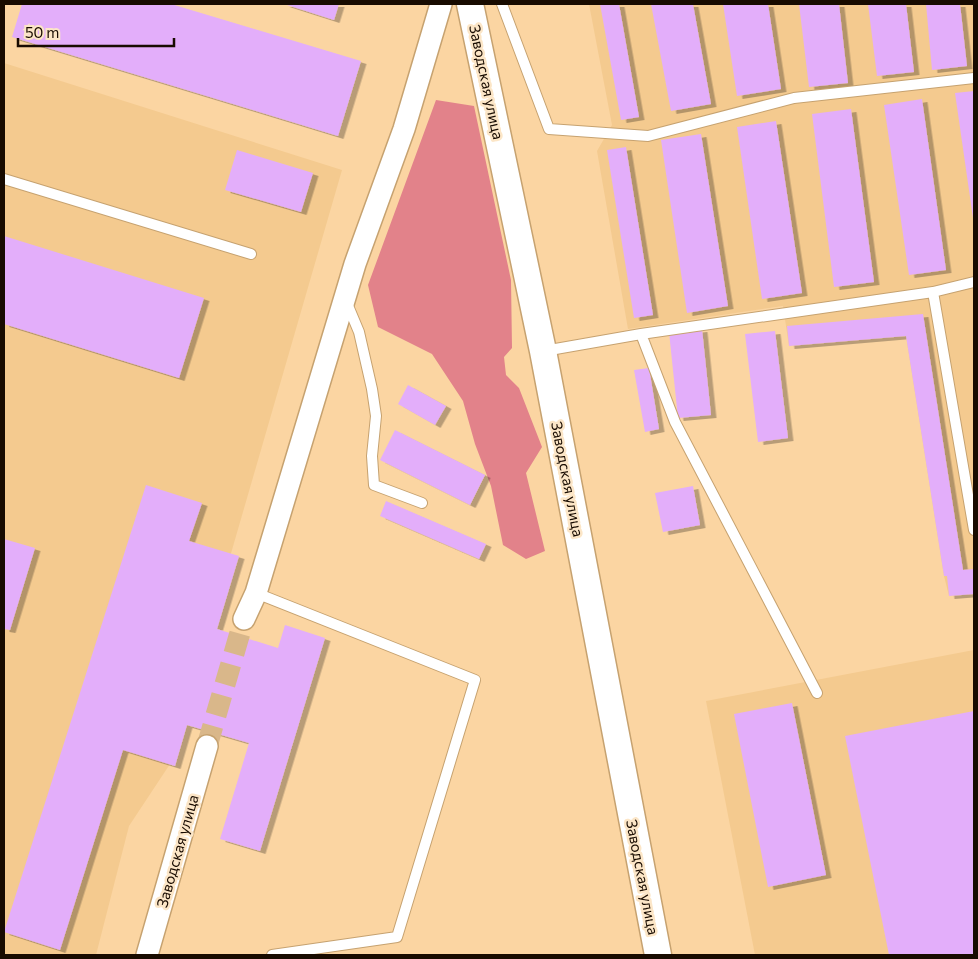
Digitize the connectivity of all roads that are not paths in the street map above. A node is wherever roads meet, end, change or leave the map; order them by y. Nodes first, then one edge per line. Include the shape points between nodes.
1 (441, 4) edge
2 (471, 4) edge
3 (502, 4) edge
4 (974, 78) edge
5 (4, 179) edge
6 (251, 254) dead end
7 (974, 282) edge
8 (933, 292) junction
9 (345, 298) junction
10 (641, 334) junction
11 (543, 351) junction
12 (422, 503) dead end
13 (974, 530) edge
14 (256, 592) junction
15 (244, 619) tunnel mouth
16 (816, 693) dead end
17 (207, 746) tunnel mouth
18 (147, 955) edge
19 (272, 955) edge
20 (658, 955) edge

1 - 9 street via 404,129
2 - 11 street, Заводская улица
3 - 4 lane via 549,129 648,136 794,98
5 - 6 lane
7 - 8 lane
8 - 10 lane
8 - 13 lane
9 - 12 lane via 359,332 372,389 376,416 372,456 374,485
9 - 14 street
10 - 11 lane
10 - 16 lane via 675,422
11 - 20 street, Заводская улица
14 - 15 street
14 - 19 lane via 475,680 397,937
17 - 18 street, Заводская улица

